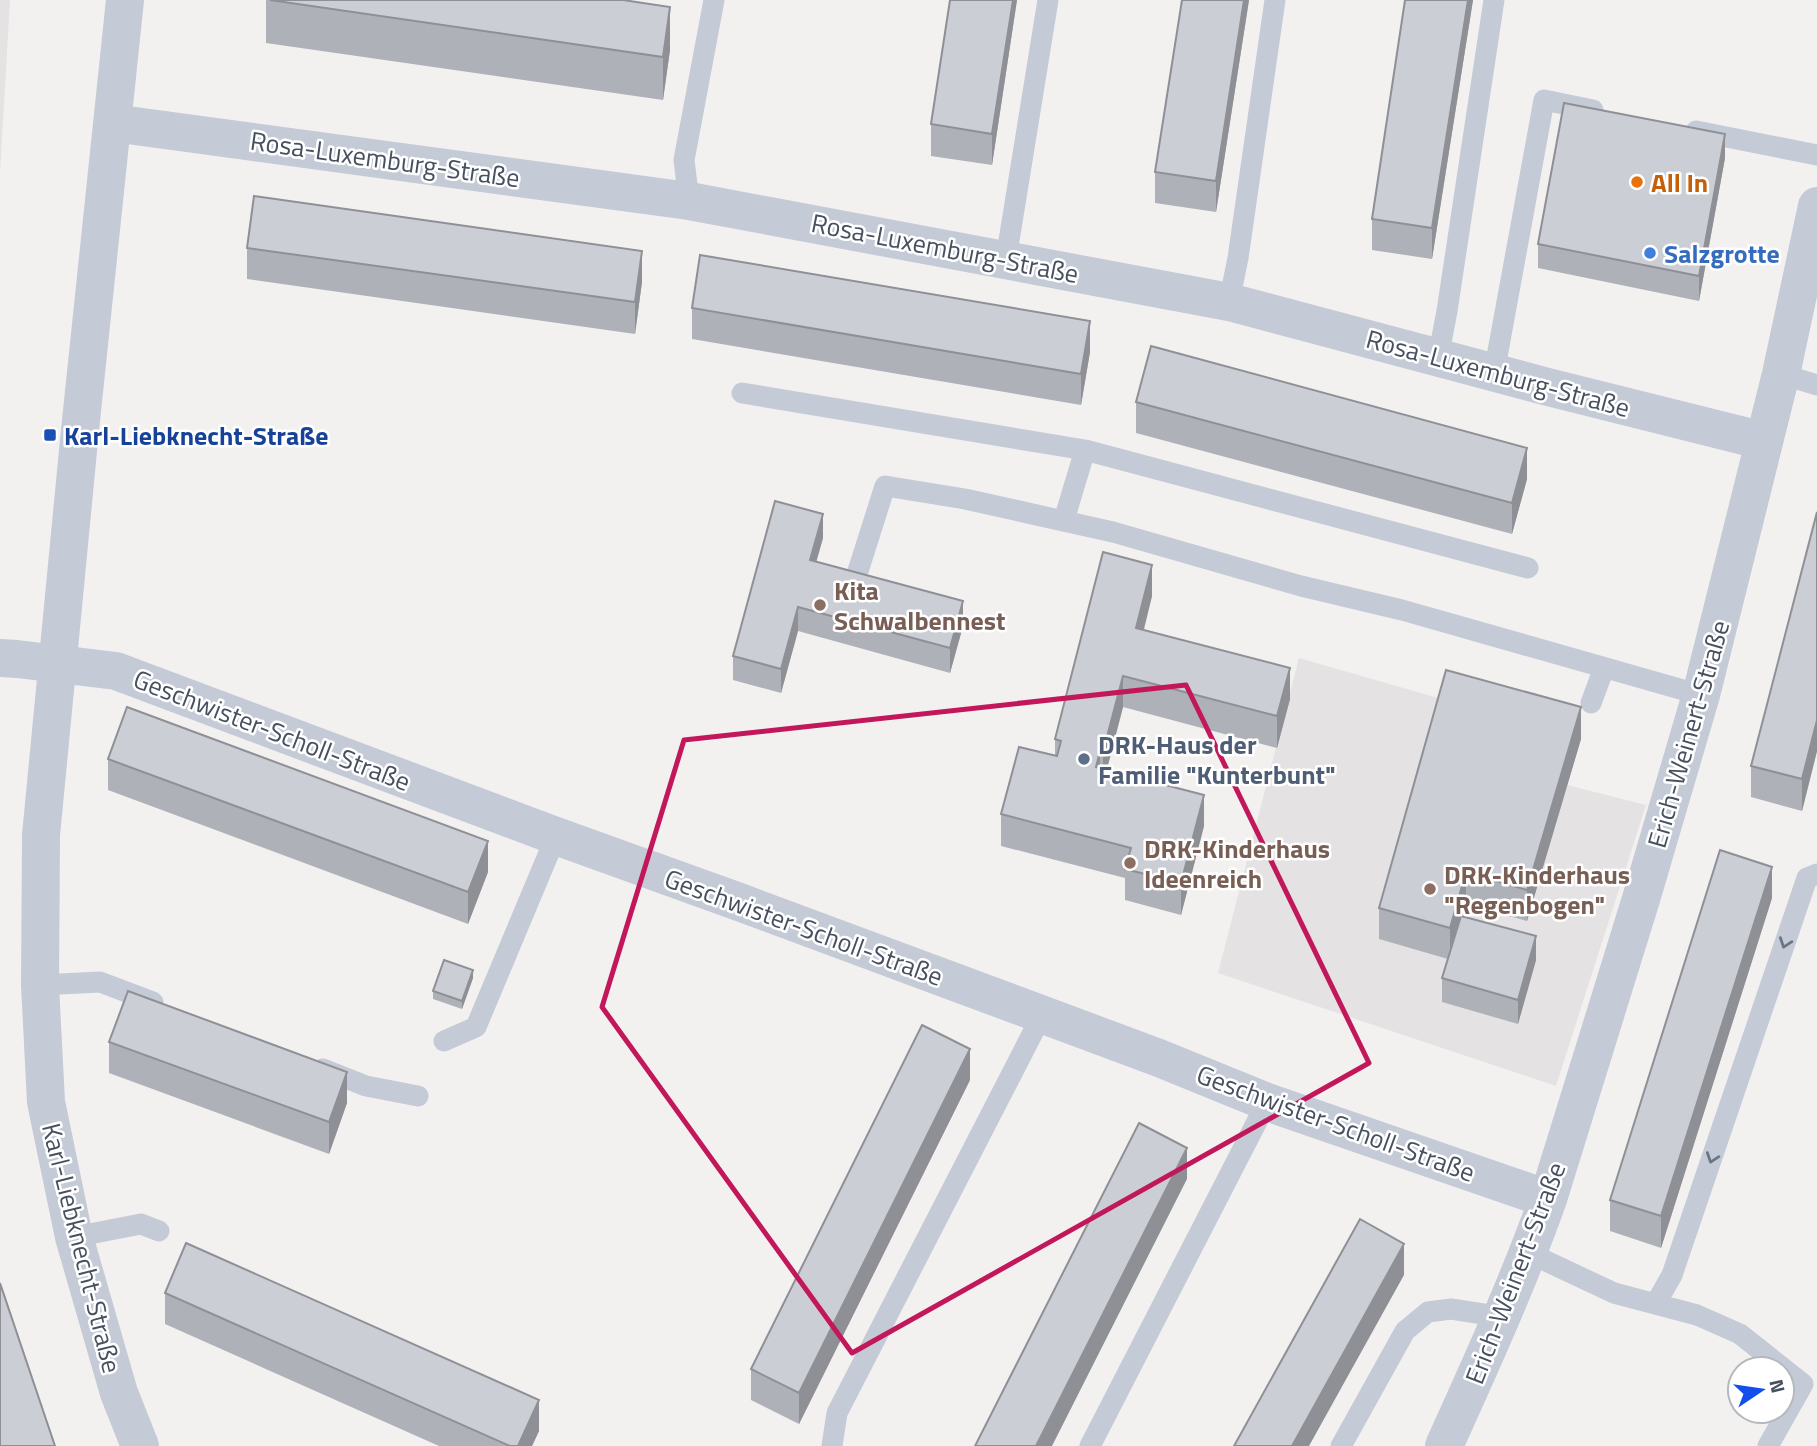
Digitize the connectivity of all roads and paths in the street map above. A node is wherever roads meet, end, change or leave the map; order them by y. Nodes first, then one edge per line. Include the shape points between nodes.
1 (125, 0) edge
2 (714, 0) edge
3 (1048, 0) edge
4 (1275, 0) edge
5 (1494, 0) edge
6 (1612, 114) edge
7 (113, 123) junction
8 (1680, 127) edge
9 (1817, 155) edge
10 (689, 201) junction
11 (1816, 212) edge
12 (1006, 259) junction
13 (1229, 302) junction
14 (1438, 358) junction
15 (1494, 373) junction
16 (1781, 374) junction
17 (1817, 384) edge
18 (742, 393) dead end
19 (1764, 441) junction
20 (1085, 450) junction
21 (1064, 520) junction
22 (1528, 568) dead end
23 (852, 590) edge
24 (0, 658) edge
25 (57, 665) junction
26 (1604, 668) junction
27 (1701, 695) junction
28 (1591, 702) dead end
29 (555, 836) junction
30 (1817, 874) edge
31 (40, 985) junction
32 (178, 1012) edge
33 (1042, 1015) junction
34 (444, 1041) dead end
35 (300, 1060) edge
36 (418, 1096) dead end
37 (1267, 1102) junction
38 (1548, 1199) junction
39 (159, 1231) dead end
40 (74, 1237) junction
41 (1529, 1253) junction
42 (1656, 1303) junction
43 (1503, 1317) junction
44 (140, 1446) edge
45 (832, 1446) edge
46 (1090, 1446) edge
47 (1341, 1446) edge
48 (1444, 1446) edge
49 (1768, 1446) edge

1 - 7 street, Karl-Liebknecht-Straße
2 - 10 lane via 684,160
3 - 12 lane
4 - 13 lane
5 - 14 lane
6 - 15 lane via 1544,100
7 - 10 street, Rosa-Luxemburg-Straße
7 - 25 street, Karl-Liebknecht-Straße
8 - 9 lane
10 - 12 street, Rosa-Luxemburg-Straße
11 - 16 street, Erich-Weinert-Straße
12 - 13 street, Rosa-Luxemburg-Straße
13 - 14 street, Rosa-Luxemburg-Straße
14 - 15 street, Rosa-Luxemburg-Straße
15 - 19 street, Rosa-Luxemburg-Straße
16 - 17 lane
16 - 19 street, Erich-Weinert-Straße
18 - 20 lane
19 - 27 street, Erich-Weinert-Straße
20 - 21 lane
20 - 22 lane
21 - 23 lane via 884,486
21 - 26 lane
24 - 25 street, Geschwister-Scholl-Straße
25 - 29 street, Geschwister-Scholl-Straße via 116,671
25 - 31 street, Karl-Liebknecht-Straße via 41,835
26 - 27 lane
26 - 28 lane
27 - 38 street, Erich-Weinert-Straße
29 - 33 street, Geschwister-Scholl-Straße
29 - 34 lane via 476,1027
30 -> 42 lane via 1807,878 1672,1275
31 - 32 lane via 100,982
31 - 40 street, Karl-Liebknecht-Straße via 46,1102
33 - 37 street, Geschwister-Scholl-Straße
33 - 45 lane via 837,1413
35 - 36 lane via 366,1086
37 - 38 street, Geschwister-Scholl-Straße
37 - 46 lane
38 - 41 street, Erich-Weinert-Straße
39 - 40 lane via 141,1224
40 - 44 street, Karl-Liebknecht-Straße via 119,1393
41 - 42 lane via 1614,1293
41 - 43 street, Erich-Weinert-Straße
42 - 49 lane via 1740,1334 1803,1384
43 - 47 lane via 1451,1309 1427,1312 1405,1331
43 - 48 street, Erich-Weinert-Straße

